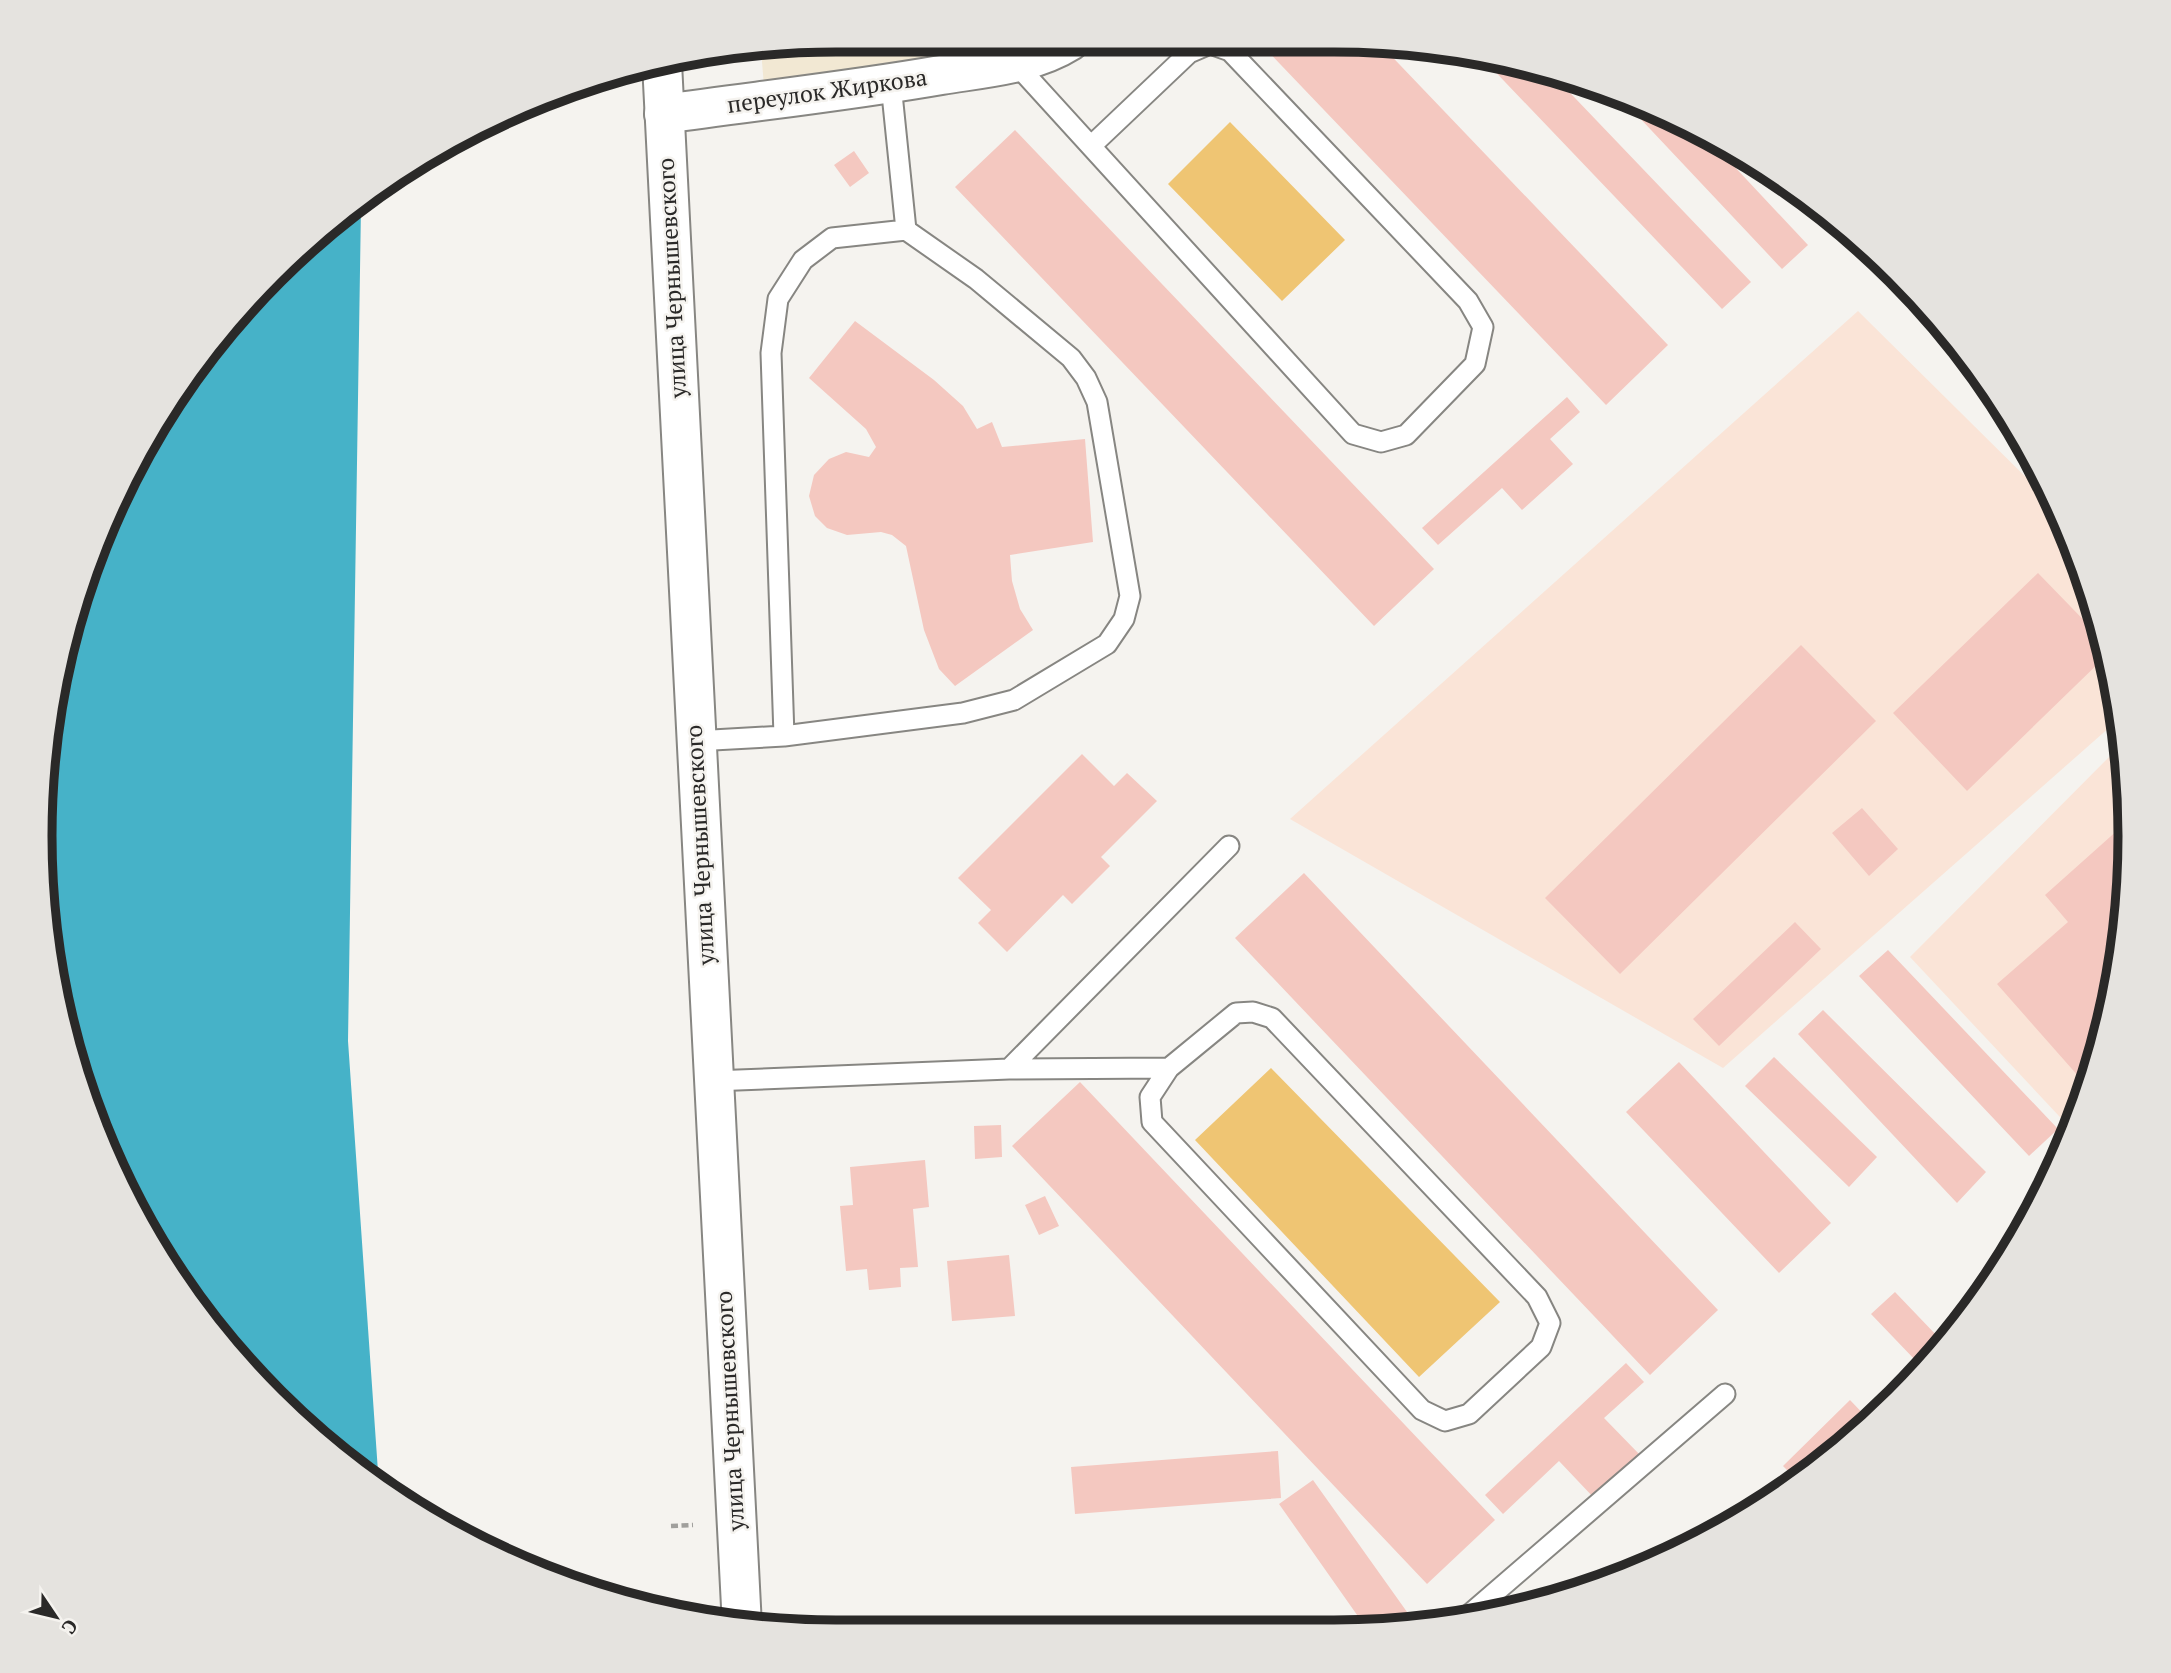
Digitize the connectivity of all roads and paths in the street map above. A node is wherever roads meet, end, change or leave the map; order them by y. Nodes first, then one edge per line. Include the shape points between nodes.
1 (1049, 52) edge
2 (1178, 52) edge
3 (1231, 52) edge
4 (1015, 63) junction
5 (662, 73) edge
6 (891, 84) junction
7 (664, 114) junction
8 (1091, 146) junction
9 (906, 230) junction
10 (784, 736) junction
11 (695, 741) junction
12 (1230, 846) dead end
13 (1168, 1068) junction
14 (1009, 1069) junction
15 (712, 1081) junction
16 (1725, 1394) dead end
17 (693, 1525) dead end
18 (671, 1526) dead end
19 (1479, 1607) edge
20 (741, 1615) edge

1 - 4 main road, переулок Жиркова
2 - 8 lane
3 - 8 lane via 1468,300 1483,327 1475,364 1406,435 1381,442 1353,434
4 - 6 main road, переулок Жиркова
4 - 8 lane
5 - 7 main road, улица Чернышевского
6 - 7 main road, переулок Жиркова
6 - 9 lane
7 - 11 main road, улица Чернышевского
9 - 10 lane via 832,238 803,260 778,299 771,353
9 - 10 lane via 976,279 1071,358 1086,378 1097,402 1130,596 1124,619 1107,644 1014,700 963,713
10 - 11 lane
11 - 15 main road, улица Чернышевского
12 - 14 lane
13 - 13 lane via 1236,1013 1272,1018 1537,1297 1550,1323 1541,1347 1469,1414 1445,1421 1422,1410 1152,1122 1150,1097
13 - 14 lane
14 - 15 lane
15 - 20 main road, улица Чернышевского
16 - 19 lane
17 - 18 path

